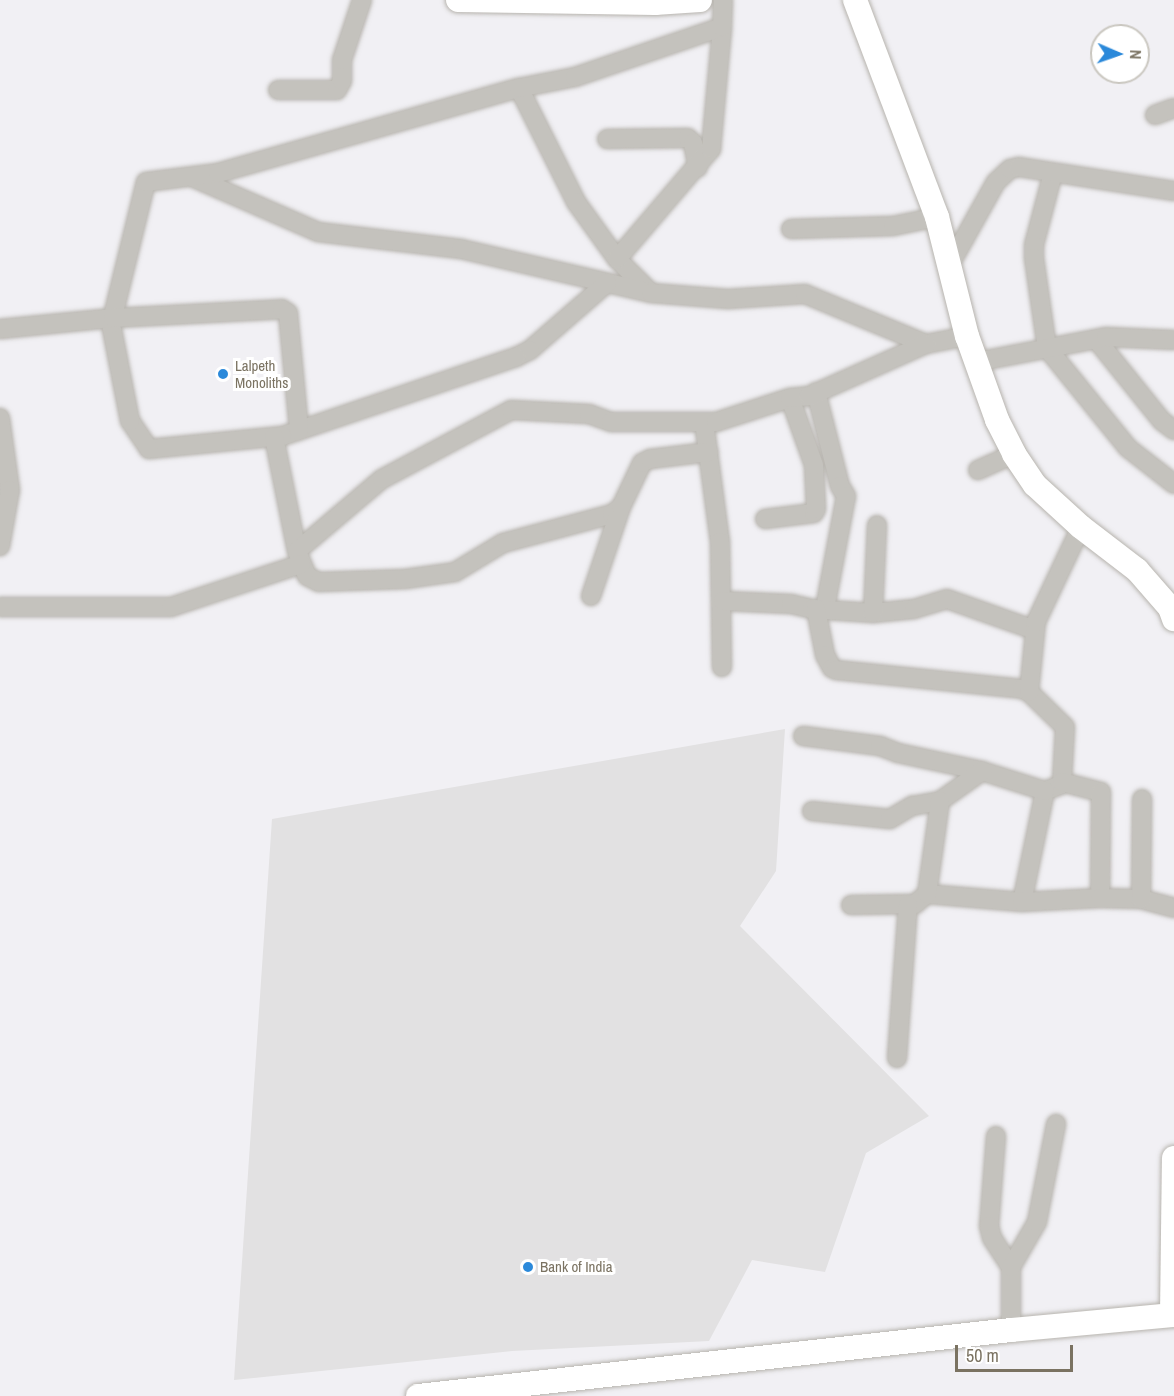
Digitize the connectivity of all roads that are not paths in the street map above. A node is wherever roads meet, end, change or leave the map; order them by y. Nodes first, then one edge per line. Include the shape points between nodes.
1 (362, 0) edge
2 (458, 0) edge
3 (699, 0) edge
4 (723, 0) edge
5 (855, 0) edge
6 (722, 27) junction
7 (519, 88) junction
8 (278, 90) dead end
9 (1174, 108) edge
10 (1155, 116) dead end
11 (607, 139) dead end
12 (698, 168) junction
13 (1053, 173) junction
14 (190, 176) junction
15 (1174, 190) edge
16 (937, 217) junction
17 (790, 229) dead end
18 (616, 259) junction
19 (949, 266) junction
20 (607, 283) junction
21 (651, 293) junction
22 (113, 318) junction
23 (0, 329) edge
24 (967, 336) junction
25 (1096, 339) junction
26 (1174, 340) edge
27 (926, 344) junction
28 (1047, 348) junction
29 (976, 362) junction
30 (816, 392) junction
31 (790, 398) junction
32 (0, 418) edge
33 (1170, 420) edge
34 (709, 422) junction
35 (298, 430) junction
36 (274, 437) junction
37 (709, 452) junction
38 (1014, 454) junction
39 (978, 470) dead end
40 (1174, 484) edge
41 (621, 507) junction
42 (765, 519) dead end
43 (877, 525) dead end
44 (1081, 527) junction
45 (0, 546) edge
46 (299, 557) junction
47 (591, 596) dead end
48 (723, 601) junction
49 (0, 607) edge
50 (818, 609) junction
51 (873, 613) junction
52 (1174, 619) edge
53 (1035, 630) junction
54 (722, 667) dead end
55 (1029, 692) junction
56 (802, 736) dead end
57 (982, 771) junction
58 (1062, 782) junction
59 (1045, 791) junction
60 (1142, 799) dead end
61 (940, 801) junction
62 (812, 811) dead end
63 (927, 894) junction
64 (1100, 898) junction
65 (1141, 899) junction
66 (1022, 902) junction
67 (851, 905) dead end
68 (908, 905) junction
69 (1174, 908) edge
70 (897, 1058) dead end
71 (1056, 1124) dead end
72 (996, 1136) dead end
73 (1174, 1158) edge
74 (1011, 1267) junction
75 (1173, 1315) edge
76 (1011, 1330) junction
77 (418, 1396) edge

1 - 8 street via 342,60 342,81 337,90
2 - 3 main road
4 - 6 street
5 - 16 main road
6 - 7 street via 575,77
6 - 12 street via 711,150
7 - 14 street via 218,172
7 - 18 street via 573,195
9 - 10 street
11 - 12 street via 688,138 693,143
12 - 18 street
13 - 15 street
13 - 19 street via 1019,167 1002,174
13 - 28 street via 1034,245
14 - 20 street via 318,232 461,249
14 - 22 street via 146,182
16 - 17 street via 893,226
16 - 19 main road
18 - 21 street
19 - 24 main road
20 - 21 street
20 - 35 street via 524,354
21 - 27 street via 720,298 805,294
22 - 23 street
22 - 35 street via 285,310
22 - 36 street via 130,421 149,449
24 - 27 street
24 - 29 main road
25 - 26 street
25 - 28 street
25 - 33 street
27 - 30 street
28 - 29 street
28 - 40 street via 1128,448
29 - 38 main road
30 - 31 street
30 - 50 street via 846,496
31 - 34 street
31 - 42 street via 814,465 816,509 813,513
32 - 45 street via 10,490
34 - 37 street
34 - 46 street via 611,422 589,414 511,410 382,479
35 - 36 street
36 - 46 street
37 - 41 street via 646,460
37 - 48 street
38 - 39 street
38 - 44 main road via 1035,485
41 - 46 street via 612,514 503,543 455,572 405,579 319,582 307,576
41 - 47 street
43 - 51 street
44 - 52 main road via 1137,570 1170,608
44 - 53 street
46 - 49 street via 171,607
48 - 50 street
48 - 54 street
50 - 51 street
50 - 55 street via 825,655 836,670
51 - 53 street via 914,609 947,599
53 - 55 street
55 - 58 street via 1065,727
56 - 57 street via 880,746
57 - 59 street
57 - 61 street
58 - 59 street
58 - 64 street via 1101,792
59 - 66 street
60 - 65 street
61 - 62 street via 912,806 890,819
61 - 63 street
63 - 66 street
63 - 68 street
64 - 65 street
64 - 66 street
65 - 69 street
67 - 68 street
68 - 70 street
71 - 74 street via 1037,1222
72 - 74 street via 989,1226 992,1238
73 - 75 main road
74 - 76 street
75 - 76 main road
76 - 77 main road

